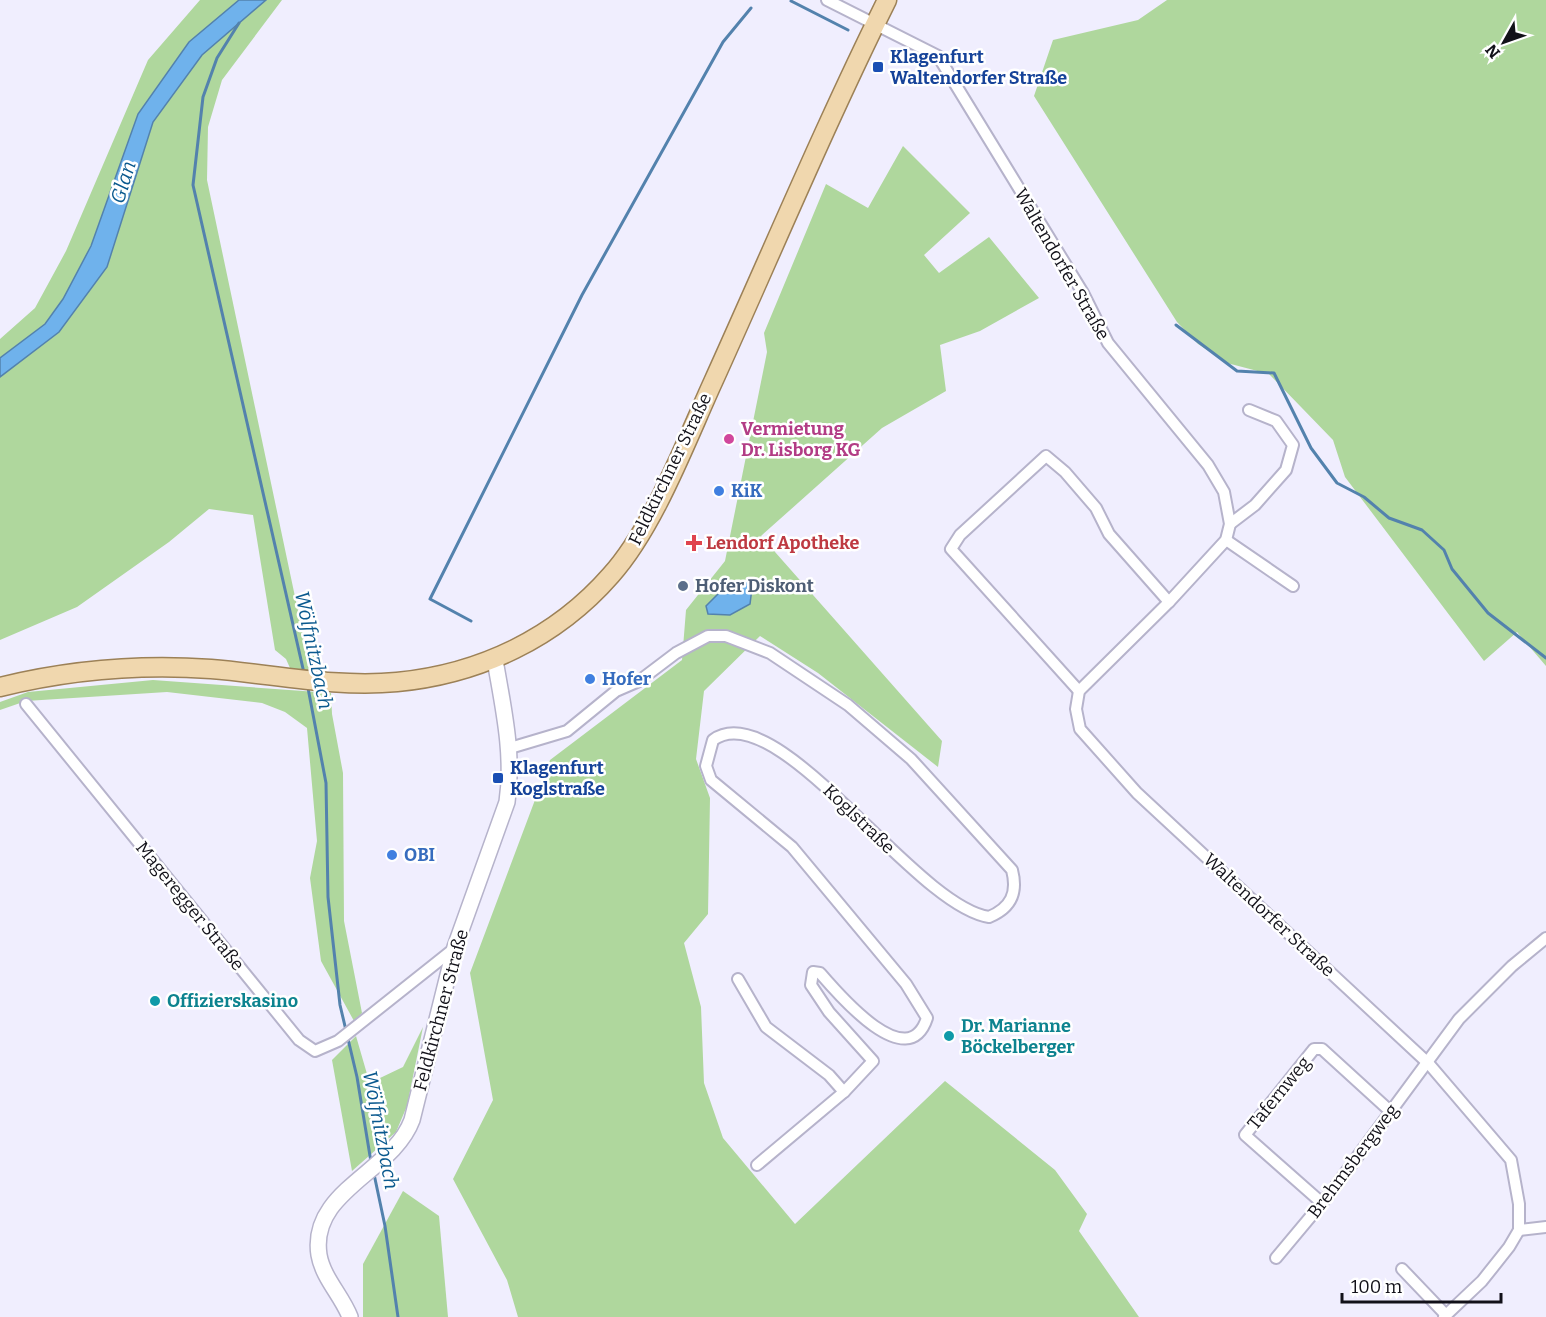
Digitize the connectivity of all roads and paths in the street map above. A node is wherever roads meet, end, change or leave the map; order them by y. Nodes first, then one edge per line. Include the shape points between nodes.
1 (827, 0) edge
2 (887, 0) edge
3 (875, 24) junction
4 (1249, 410) dead end
5 (1230, 525) junction
6 (1226, 540) junction
7 (1293, 586) dead end
8 (1169, 602) junction
9 (495, 660) junction
10 (0, 687) edge
11 (1079, 691) junction
12 (26, 704) dead end
13 (510, 748) junction
14 (1546, 938) edge
15 (455, 947) junction
16 (738, 979) dead end
17 (1429, 1064) junction
18 (844, 1092) junction
19 (1390, 1111) junction
20 (757, 1165) dead end
21 (1322, 1203) junction
22 (1546, 1227) edge
23 (1519, 1230) junction
24 (1276, 1258) dead end
25 (1402, 1269) dead end
26 (1445, 1316) edge
27 (350, 1317) edge

1 - 3 street, Waltendorfer Straße
2 - 3 main road, Feldkirchner Straße
3 - 5 street, Waltendorfer Straße via 938,56 1083,293 1108,343 1208,465 1224,492
3 - 9 main road, Feldkirchner Straße via 641,533 611,576 589,596 546,632
4 - 5 street via 1276,420 1293,445 1286,470 1255,505
5 - 6 street, Waltendorfer Straße
6 - 7 street
6 - 8 street, Waltendorfer Straße
8 - 11 street, Waltendorfer Straße
8 - 11 street via 1109,534 1088,499 1046,456 960,535 951,549
9 - 10 main road via 408,680 334,683 151,667 80,671
9 - 13 street, Feldkirchner Straße
11 - 17 street, Waltendorfer Straße via 1076,709 1080,729 1137,793
12 - 15 street, Mageregger Straße via 299,1040 315,1051 338,1041
13 - 15 street, Feldkirchner Straße via 507,802
13 - 18 street, Koglstraße via 567,731 616,691 639,681 676,653 708,636 726,636 780,659 848,705 911,759 1012,870 1014,895 1000,913 989,917 974,915 953,904 890,850 816,777 757,738 740,732 723,733 713,740 706,766 711,780 792,847 899,975 927,1018 923,1031 915,1037 893,1036 866,1020 820,973 813,972 811,985 829,1012 873,1061
14 - 17 street, Brehmsbergweg via 1459,1019
15 - 27 street, Feldkirchner Straße via 412,1120 400,1143 324,1216 319,1255
16 - 18 street via 766,1027
17 - 19 street, Brehmsbergweg
17 - 23 street, Waltendorfer Straße via 1511,1160
18 - 20 street, Koglstraße
19 - 21 street, Brehmsbergweg
19 - 21 street, Tafernweg via 1322,1049 1314,1049 1245,1135
21 - 24 street, Brehmsbergweg
22 - 23 street
23 - 26 street via 1482,1281
25 - 26 street

